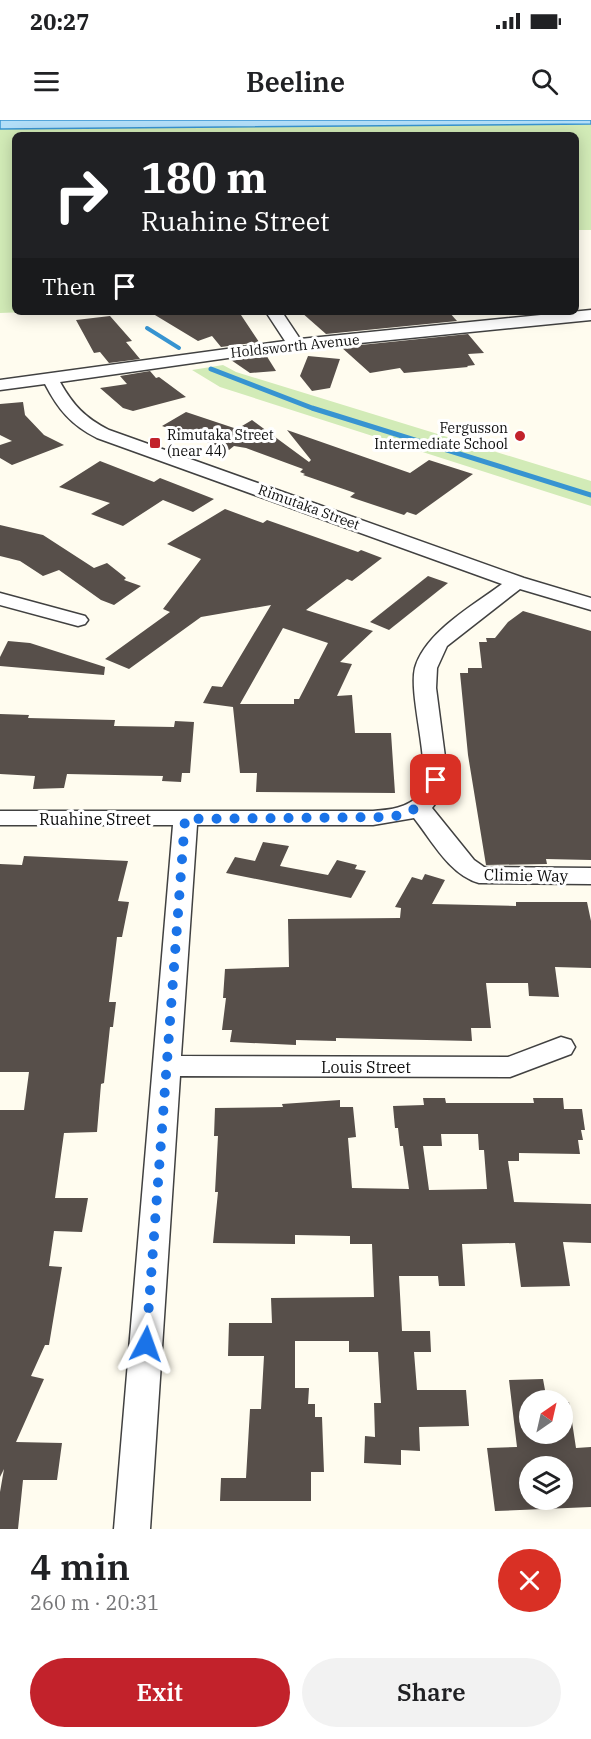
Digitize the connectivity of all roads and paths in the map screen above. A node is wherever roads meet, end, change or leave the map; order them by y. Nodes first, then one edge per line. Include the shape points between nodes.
1 (276, 315) edge
2 (591, 315) edge
3 (486, 318) edge
4 (297, 345) junction
5 (50, 378) junction
6 (0, 385) edge
7 (517, 582) junction
8 (0, 599) edge
9 (591, 604) edge
10 (78, 620) dead end
11 (419, 808) junction
12 (0, 818) edge
13 (185, 819) junction
14 (591, 876) edge
15 (561, 1047) dead end
16 (166, 1066) junction
17 (132, 1529) edge

1 - 4 street
2 - 3 street, Holdsworth Avenue
3 - 4 street, Holdsworth Avenue
4 - 5 street, Holdsworth Avenue
5 - 6 street, Holdsworth Avenue
5 - 7 street, Rimutaka Street via 70,415 103,434
7 - 9 street, Rimutaka Street
7 - 11 street via 438,643 426,668 436,780 435,791
8 - 10 street
11 - 13 street, Ruahine Street via 392,817 373,818
11 - 14 street, Climie Way via 465,866 479,875
12 - 13 street, Ruahine Street
13 - 16 street
15 - 16 street, Louis Street via 510,1067
16 - 17 street

